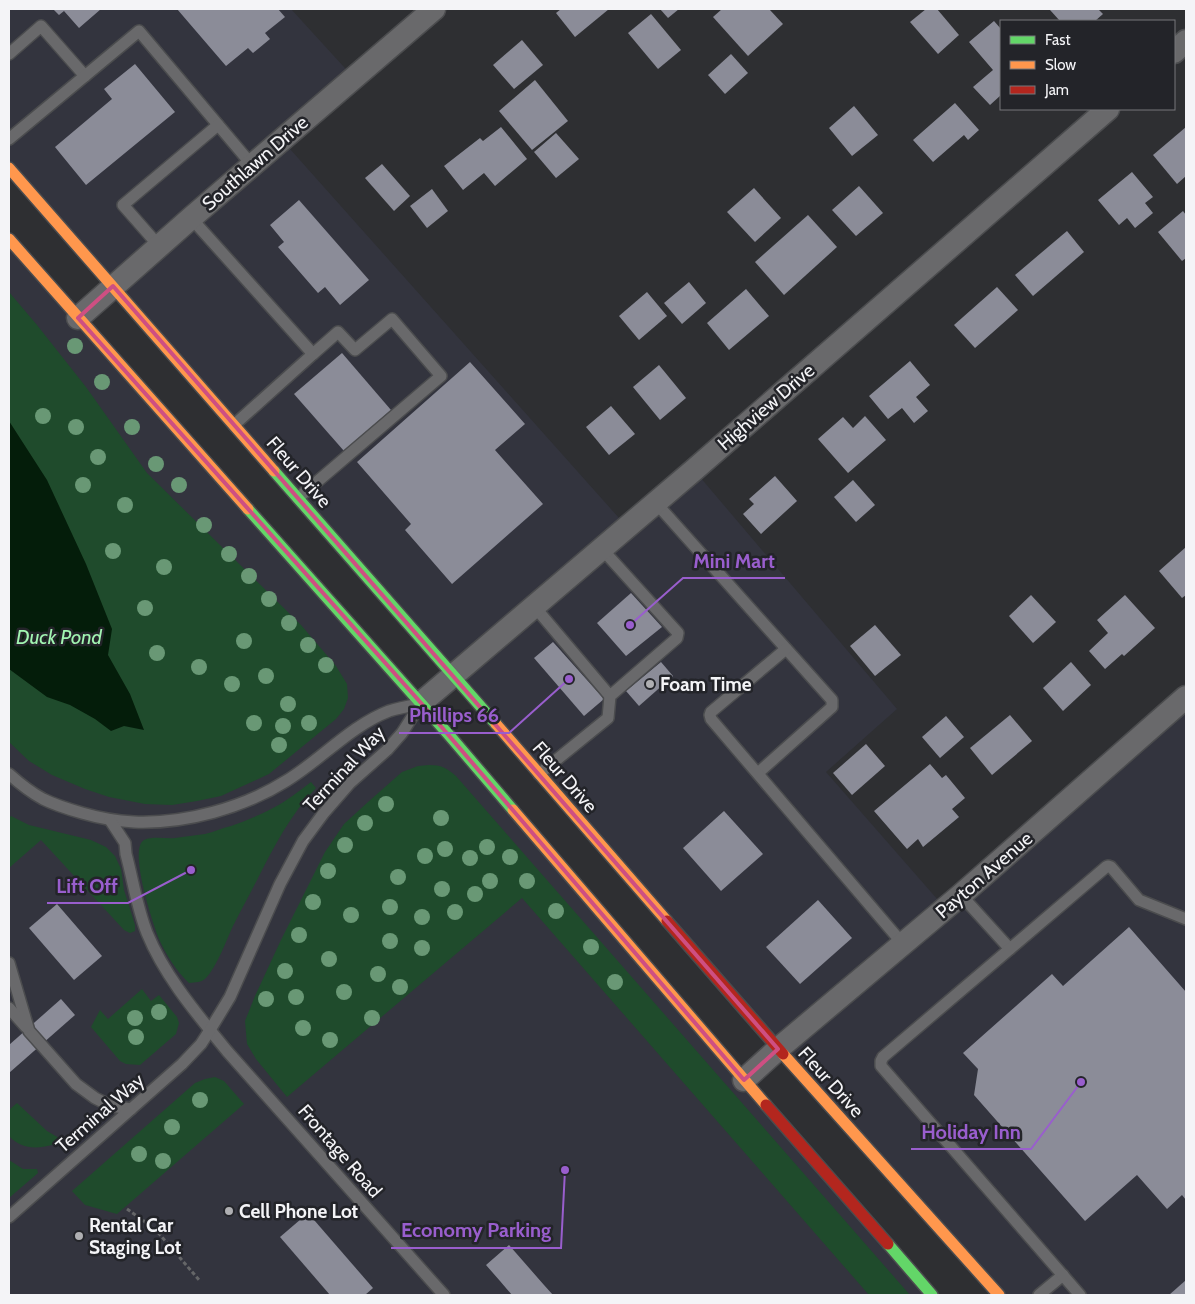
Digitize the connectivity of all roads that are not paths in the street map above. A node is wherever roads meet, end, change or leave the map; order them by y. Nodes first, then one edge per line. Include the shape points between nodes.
1 (434, 9) edge
2 (1186, 41) edge
3 (1175, 51) edge
4 (9, 54) edge
5 (86, 76) junction
6 (1107, 110) edge
7 (218, 125) junction
8 (9, 139) edge
9 (252, 165) junction
10 (9, 168) edge
11 (192, 218) junction
12 (9, 239) edge
13 (159, 246) junction
14 (113, 286) junction
15 (78, 318) junction
16 (313, 354) junction
17 (234, 425) junction
18 (298, 498) junction
19 (656, 503) junction
20 (602, 549) junction
21 (534, 606) junction
22 (786, 649) junction
23 (453, 674) junction
24 (610, 696) junction
25 (1186, 697) edge
26 (421, 703) junction
27 (758, 772) junction
28 (9, 774) edge
29 (539, 774) junction
30 (110, 820) junction
31 (961, 895) junction
32 (1186, 919) edge
33 (903, 944) junction
34 (1010, 949) junction
35 (9, 962) edge
36 (9, 1008) edge
37 (210, 1030) junction
38 (29, 1031) junction
39 (778, 1049) junction
40 (744, 1080) junction
41 (132, 1108) junction
42 (9, 1217) edge
43 (1063, 1275) junction
44 (444, 1295) edge
45 (932, 1295) edge
46 (999, 1295) edge
47 (1039, 1295) edge
48 (1080, 1295) edge

1 - 9 street, Southlawn Drive
2 - 3 street
4 - 5 lane via 41,26
5 - 7 lane via 139,31
5 - 8 lane
6 - 19 street, Highview Drive
7 - 9 lane
7 - 13 lane via 123,205
9 - 11 street, Southlawn Drive
10 - 14 main road, Fleur Drive
11 - 13 street, Southlawn Drive
11 - 16 lane
12 - 15 main road
13 - 14 street, Southlawn Drive
14 - 15 street, Southlawn Drive
14 - 17 main road, Fleur Drive
15 - 26 main road
16 - 17 lane
16 - 18 lane via 338,332 355,350 392,319 441,376
17 - 18 main road, Fleur Drive
18 - 23 main road, Fleur Drive
19 - 20 street, Highview Drive
19 - 22 lane
20 - 21 street, Highview Drive
20 - 24 lane via 678,633 678,638
21 - 23 street, Highview Drive
21 - 24 lane
22 - 27 lane via 833,703
22 - 27 lane via 710,715
23 - 26 street, Highview Drive
23 - 29 main road, Fleur Drive
24 - 29 lane via 608,718
25 - 31 street, Payton Avenue
26 - 30 lane, Terminal Way via 389,711 359,727 286,781 248,802 164,822
26 - 37 lane, Terminal Way via 402,733 350,783 303,841 280,884 230,997
26 - 40 main road
27 - 33 lane
28 - 30 lane, Terminal Way via 43,799 65,809
29 - 39 main road, Fleur Drive
30 - 37 lane via 125,843 146,931 157,956
31 - 33 street, Payton Avenue
31 - 34 lane
32 - 34 lane via 1139,900 1108,866
33 - 39 street, Payton Avenue
34 - 43 lane via 882,1058 881,1066
35 - 38 lane
36 - 38 lane
37 - 41 lane, Terminal Way via 182,1064
37 - 44 lane, Frontage Road
38 - 41 lane via 76,1084 111,1106
39 - 40 street, Payton Avenue
39 - 46 main road, Fleur Drive
40 - 45 main road
41 - 42 lane, Terminal Way
43 - 47 lane
43 - 48 lane

